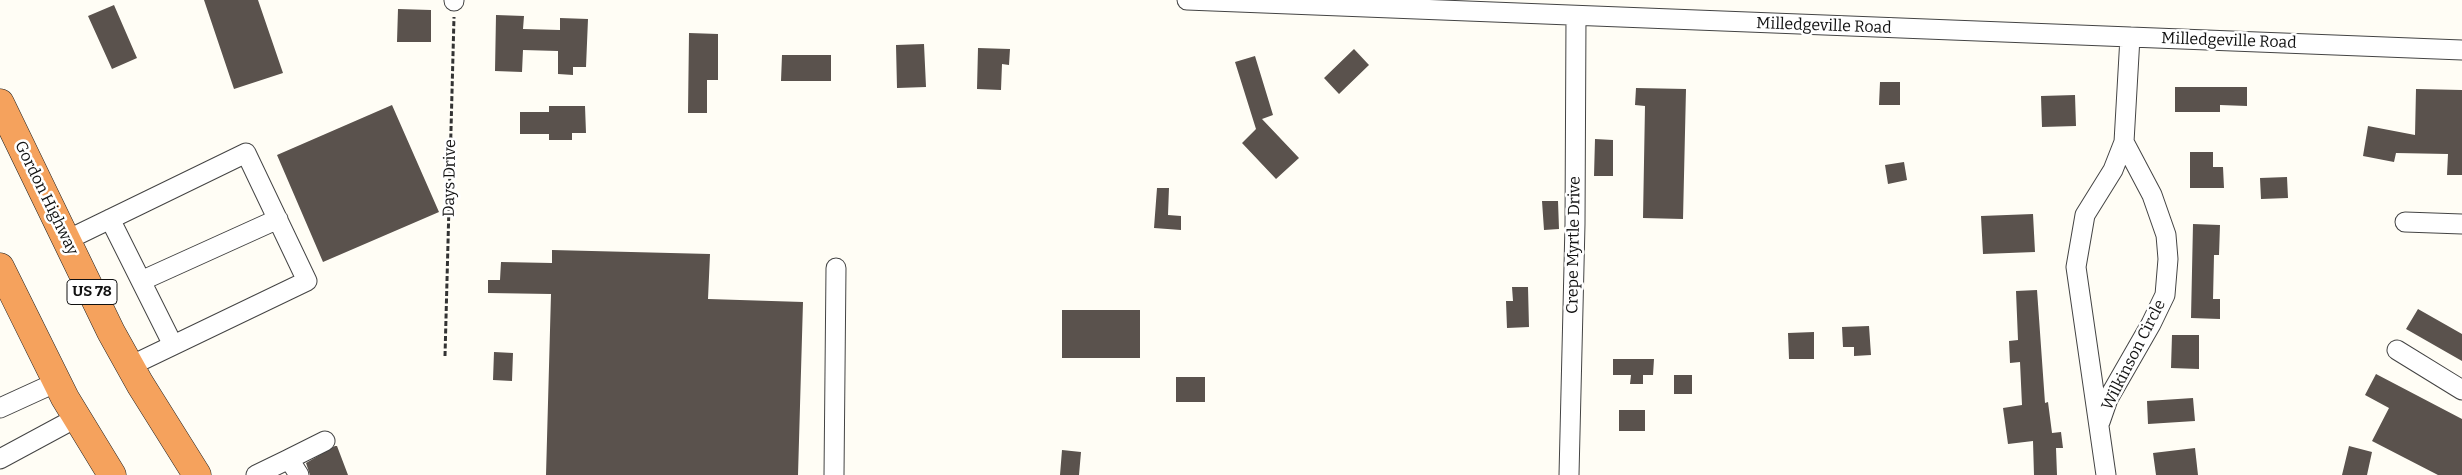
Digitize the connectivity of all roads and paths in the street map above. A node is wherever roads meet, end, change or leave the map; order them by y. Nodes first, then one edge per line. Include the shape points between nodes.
1 (1187, 0) edge
2 (454, 1) edge
3 (1576, 16) junction
4 (2130, 37) junction
5 (2462, 50) edge
6 (0, 103) edge
7 (2124, 142) junction
8 (110, 219) junction
9 (278, 219) junction
10 (2405, 222) dead end
11 (2462, 224) edge
12 (67, 240) junction
13 (0, 268) edge
14 (836, 268) dead end
15 (141, 281) junction
16 (173, 346) junction
17 (2397, 350) dead end
18 (445, 356) dead end
19 (130, 366) junction
20 (56, 382) junction
21 (2462, 390) edge
22 (0, 408) edge
23 (76, 418) junction
24 (2099, 426) junction
25 (326, 441) dead end
26 (0, 459) edge
27 (289, 459) junction
28 (107, 474) edge
29 (197, 475) edge
30 (257, 475) edge
31 (299, 475) edge
32 (834, 475) edge
33 (1569, 475) edge
34 (2106, 475) edge

1 - 3 street, Milledgeville Road
2 - 18 path, Days Drive
3 - 4 street, Milledgeville Road
3 - 33 street, Crepe Myrtle Drive
4 - 5 street, Milledgeville Road
4 - 7 street, Wilkinson Circle
6 - 12 highway, Gordon Highway / US 78
7 - 24 street, Wilkinson Circle via 2113,170 2085,215 2076,267
7 - 24 street, Wilkinson Circle via 2152,195 2166,236 2165,294 2108,398
8 - 9 street via 246,153
8 - 12 street
8 - 15 street
9 - 15 street
9 - 16 street via 308,281
10 - 11 street
12 - 19 highway, Gordon Highway / US 78
13 - 20 highway
14 - 32 street
15 - 16 street
16 - 19 street
17 - 21 street
19 - 29 highway, Gordon Highway / US 78
20 - 22 street
20 - 23 highway
23 - 26 street
23 - 28 highway
24 - 34 street, Wilkinson Circle
25 - 27 street
27 - 30 street
27 - 31 street

